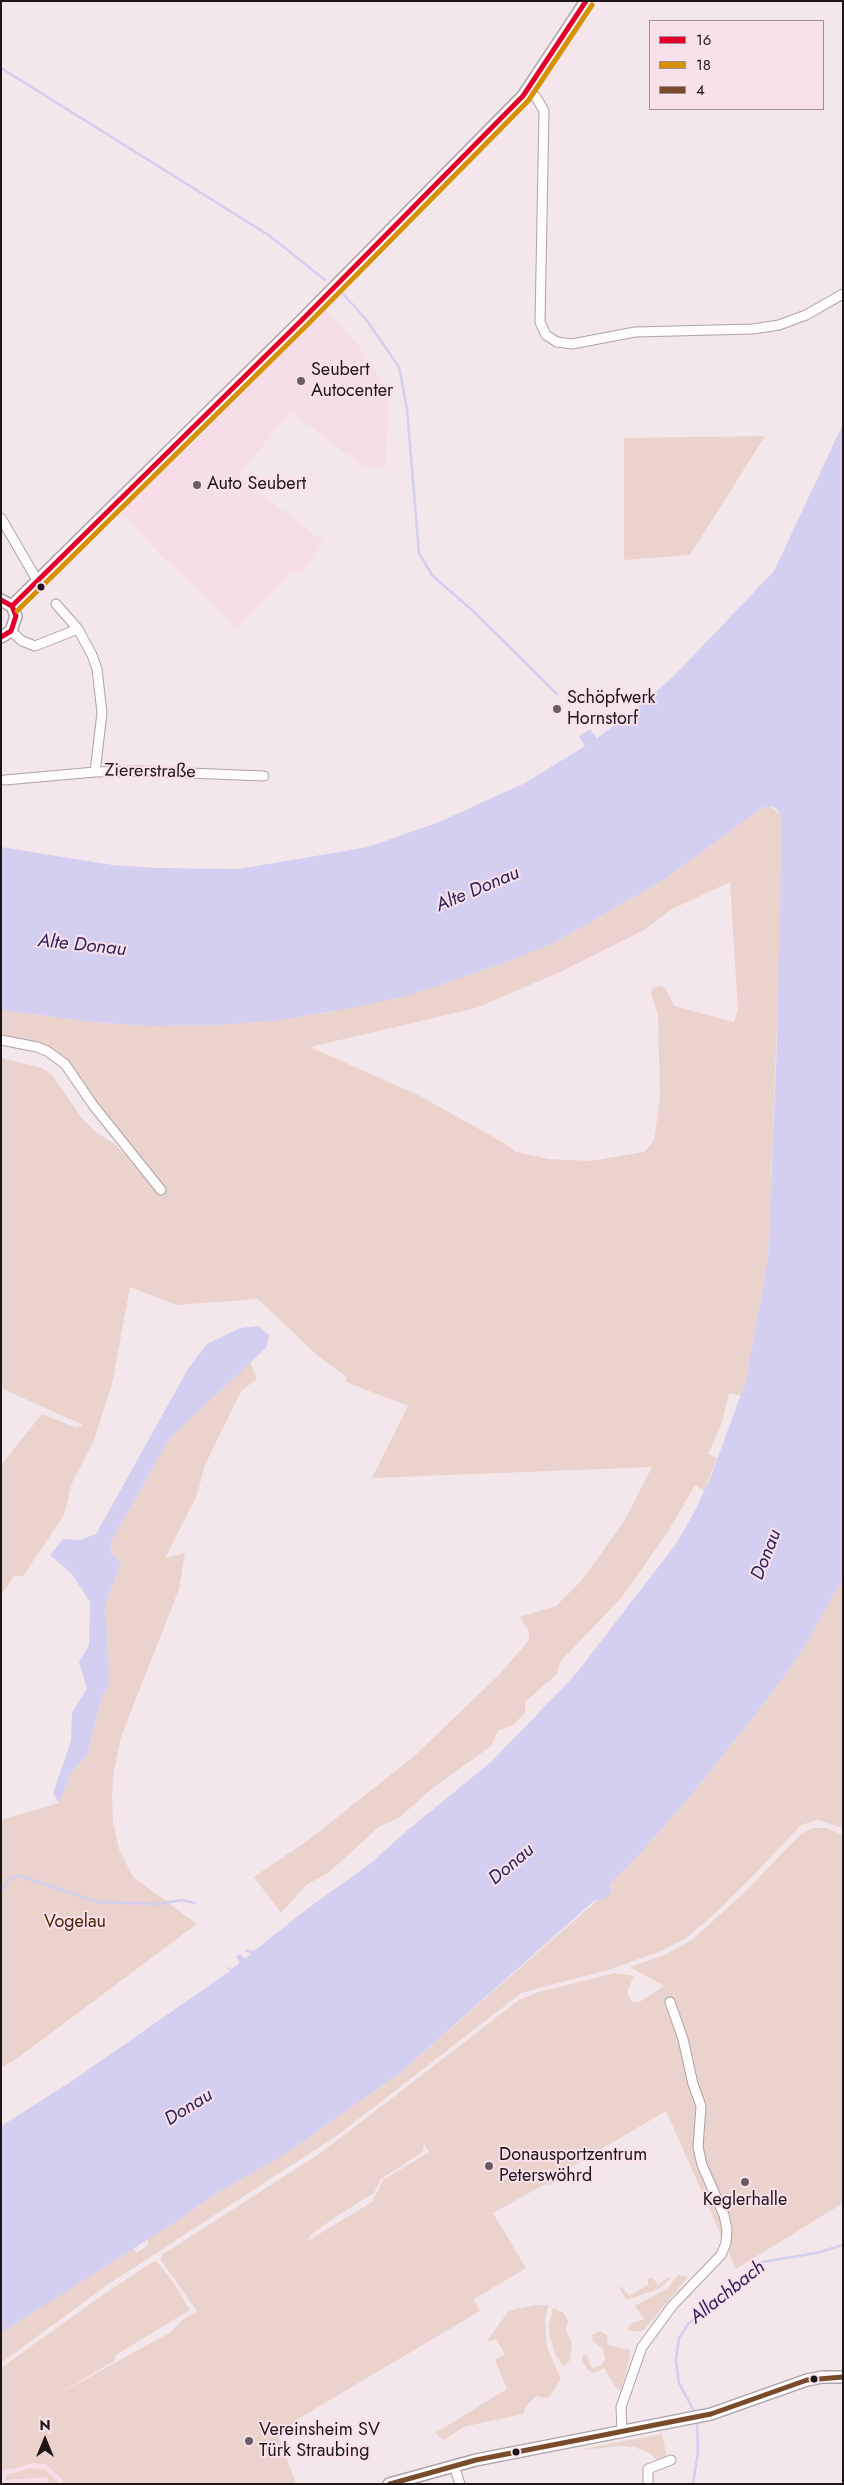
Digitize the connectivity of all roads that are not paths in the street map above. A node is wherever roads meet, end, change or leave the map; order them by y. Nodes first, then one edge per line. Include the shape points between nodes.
1 (586, 1) edge
2 (526, 93) junction
3 (843, 294) edge
4 (1, 518) edge
5 (37, 580) junction
6 (10, 603) edge
7 (56, 604) dead end
8 (78, 629) junction
9 (6, 634) edge
10 (95, 772) junction
11 (264, 776) dead end
12 (5, 780) dead end
13 (1, 1040) edge
14 (161, 1190) dead end
15 (670, 2002) dead end
16 (843, 2377) edge
17 (622, 2433) junction
18 (671, 2460) dead end
19 (454, 2465) junction
20 (389, 2484) edge
21 (460, 2484) edge
22 (648, 2484) edge

1 - 2 main road
2 - 3 street via 536,97 544,111 540,322 546,334 557,342 572,344 635,332 779,324 806,315
2 - 5 main road via 303,319
4 - 5 street
5 - 6 main road
6 - 9 main road via 16,622
7 - 8 street, Ziererstraße
8 - 9 street via 35,646
8 - 10 street, Ziererstraße via 92,655 100,685 101,725
10 - 11 street, Ziererstraße via 138,770
10 - 12 street
13 - 14 street via 47,1051 65,1064 93,1105
15 - 17 street via 701,2106 698,2148 724,2215 726,2243 721,2255 673,2305 642,2347 621,2407
16 - 17 main road via 807,2380 711,2414
17 - 19 main road
18 - 22 street via 648,2469
19 - 20 main road
19 - 21 street

